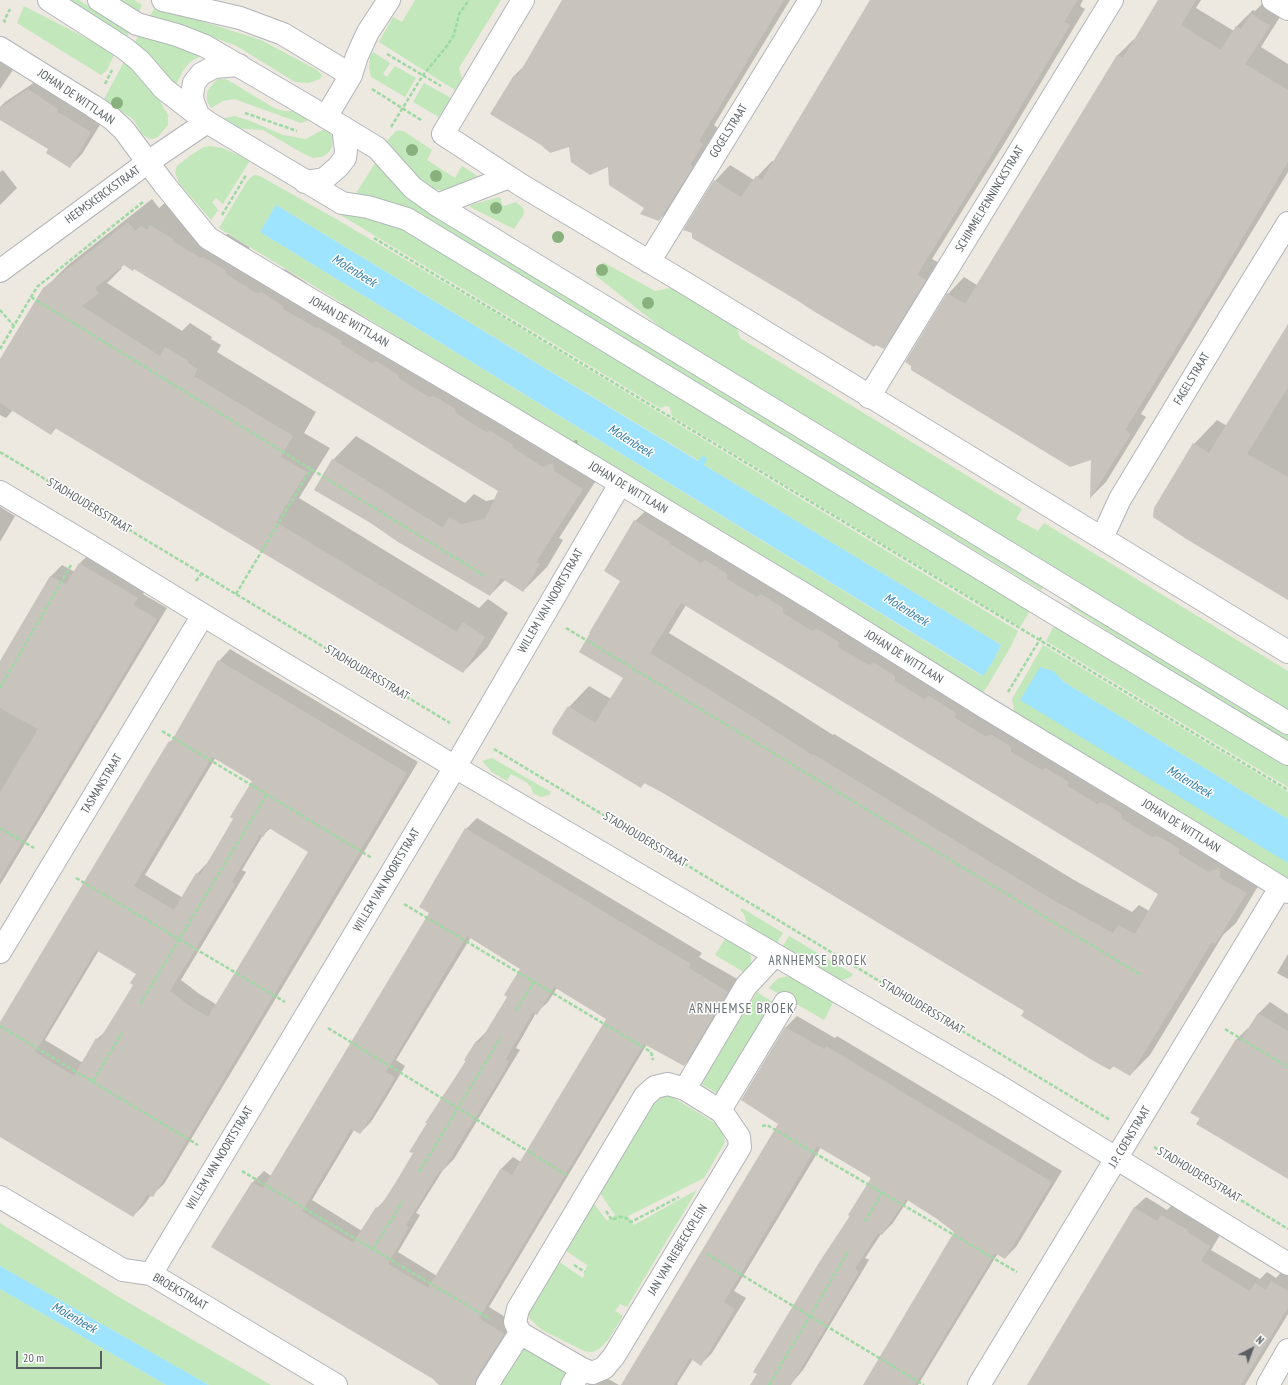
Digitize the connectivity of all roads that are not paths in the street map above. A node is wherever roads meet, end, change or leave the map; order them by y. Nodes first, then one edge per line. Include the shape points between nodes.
1 (49, 0) edge
2 (99, 0) edge
3 (164, 0) edge
4 (389, 0) edge
5 (523, 0) edge
6 (810, 0) edge
7 (1112, 0) edge
8 (1273, 0) edge
9 (1288, 9) edge
10 (0, 48) edge
11 (239, 65) junction
12 (351, 75) junction
13 (203, 119) junction
14 (334, 122) junction
15 (148, 162) junction
16 (510, 177) junction
17 (305, 182) junction
18 (437, 205) junction
19 (1288, 224) edge
20 (649, 262) junction
21 (0, 271) edge
22 (869, 397) junction
23 (620, 484) junction
24 (0, 492) edge
25 (1102, 538) junction
26 (203, 615) junction
27 (1288, 652) edge
28 (1288, 723) edge
29 (1288, 754) edge
30 (455, 767) junction
31 (1284, 890) edge
32 (0, 952) edge
33 (774, 954) junction
34 (785, 1003) dead end
35 (685, 1089) junction
36 (720, 1110) junction
37 (1117, 1158) junction
38 (0, 1197) edge
39 (1288, 1264) edge
40 (151, 1274) junction
41 (518, 1327) junction
42 (1288, 1350) edge
43 (577, 1377) edge
44 (336, 1385) edge
45 (488, 1385) edge
46 (978, 1385) edge
47 (1268, 1385) edge

1 - 13 street via 129,52 164,88
2 - 11 street via 137,24 205,46
3 - 12 street via 240,18 283,34
4 - 12 street via 364,41
5 - 16 street via 443,134
6 - 20 street, GOGELSTRAAT
7 - 22 street, SCHIMMELPENNINCKSTRAAT
8 - 9 street
10 - 15 street, JOHAN DE WITTLAAN via 111,118 124,130
11 - 13 street via 214,67 201,74 194,83 193,102
11 - 14 street
12 - 14 street
13 - 15 street, HEEMSKERCKSTRAAT
13 - 17 street
14 - 17 street via 346,150 345,158 324,179
14 - 18 street via 377,148 413,188
15 - 21 street, HEEMSKERCKSTRAAT
15 - 23 street, JOHAN DE WITTLAAN via 208,238
16 - 18 street
16 - 20 street
17 - 29 street via 342,203 368,207 407,219
18 - 28 street
19 - 25 street, FAGELSTRAAT via 1120,499
20 - 22 street
22 - 25 street
23 - 30 street, WILLEM VAN NOORTSTRAAT
23 - 31 street, JOHAN DE WITTLAAN via 812,599
24 - 26 street
25 - 27 street
26 - 30 street
26 - 32 street, TASMANSTRAAT
30 - 33 street
30 - 40 street, WILLEM VAN NOORTSTRAAT
31 - 37 street, J.P. COENSTRAAT via 1203,1016
33 - 35 street via 746,986
33 - 37 street
34 - 36 street
35 - 36 street
35 - 41 street via 668,1084 655,1087 645,1096 518,1308
36 - 43 street, JAN VAN RIEBEECKPLEIN via 736,1131 740,1147 609,1362 604,1368
37 - 39 street
37 - 46 street, J.P. COENSTRAAT
38 - 40 street, BROEKSTRAAT via 123,1270
40 - 44 street, BROEKSTRAAT
41 - 43 street, JAN VAN RIEBEECKPLEIN
41 - 45 street
42 - 47 street

